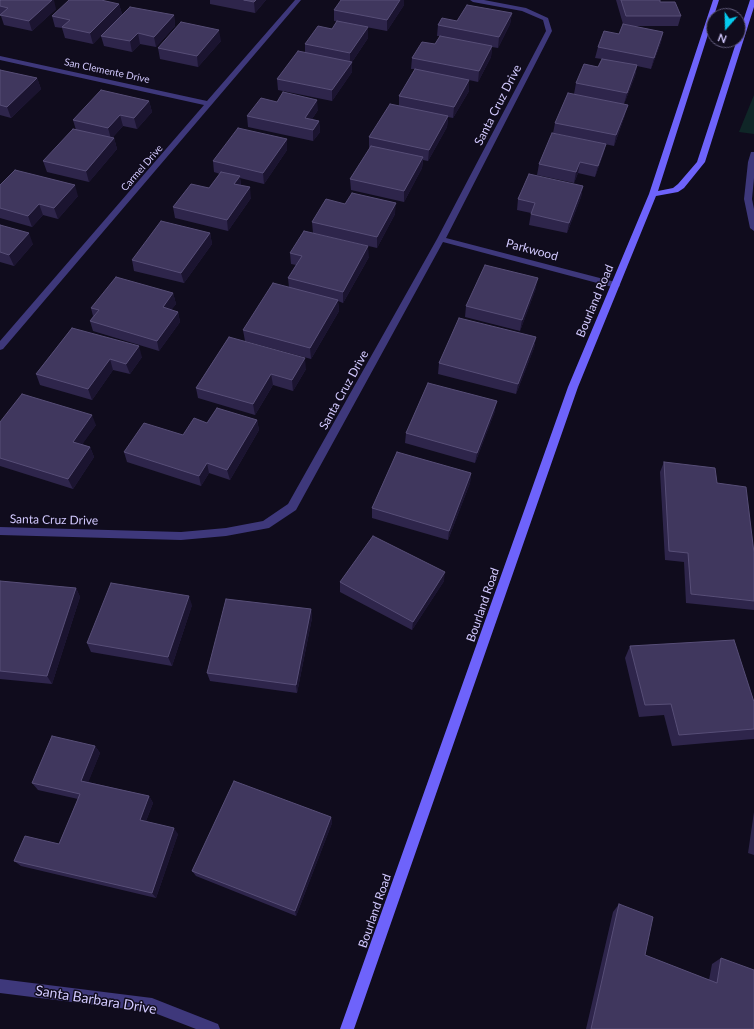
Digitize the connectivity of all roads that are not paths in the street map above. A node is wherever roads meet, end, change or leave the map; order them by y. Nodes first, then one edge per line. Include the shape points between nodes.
1 (298, 0) edge
2 (473, 0) edge
3 (716, 0) edge
4 (753, 0) edge
5 (0, 58) edge
6 (210, 104) junction
7 (754, 154) edge
8 (652, 194) junction
9 (754, 228) edge
10 (441, 239) junction
11 (616, 285) junction
12 (0, 347) edge
13 (0, 531) edge
14 (0, 986) edge
15 (213, 1029) edge
16 (347, 1029) edge

1 - 6 street, Carmel Drive
2 - 10 street, Santa Cruz Drive via 524,9 546,19 548,31
3 - 8 main road, Bourland Road
4 - 8 main road via 701,162 681,186
5 - 6 street, San Clemente Drive
6 - 12 street, Carmel Drive
7 - 9 street via 748,199
8 - 11 main road, Bourland Road
10 - 11 street, Parkwood
10 - 13 street, Santa Cruz Drive via 292,507 265,525 181,536
11 - 16 main road, Bourland Road via 573,387
14 - 15 street, Santa Barbara Drive via 152,1005

